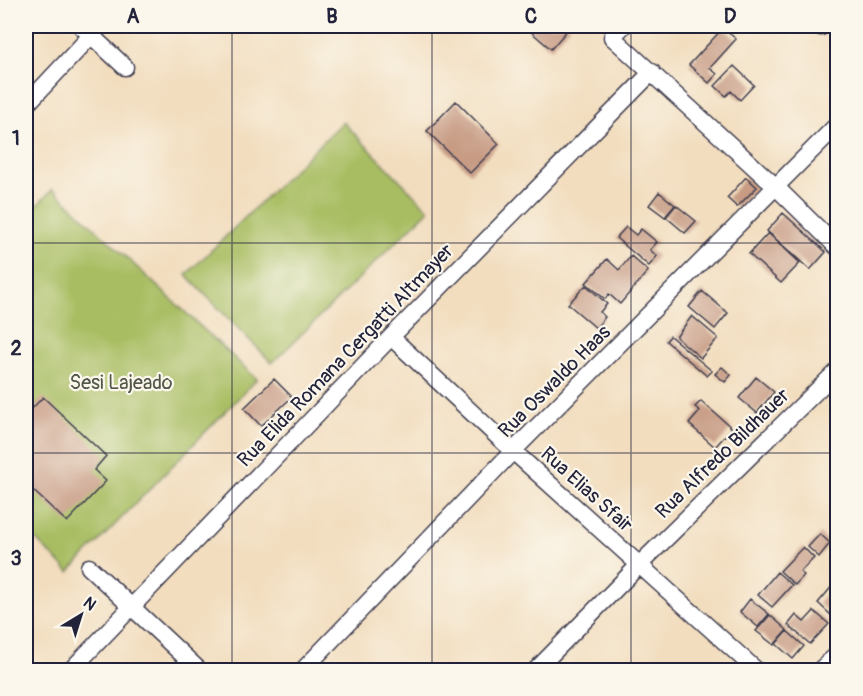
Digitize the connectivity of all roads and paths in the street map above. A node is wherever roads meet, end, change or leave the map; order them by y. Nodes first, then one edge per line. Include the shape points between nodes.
1 (91, 29) edge
2 (617, 31) edge
3 (125, 68) dead end
4 (652, 72) junction
5 (26, 105) edge
6 (837, 124) edge
7 (776, 187) junction
8 (837, 248) edge
9 (391, 337) junction
10 (837, 370) edge
11 (513, 451) junction
12 (640, 564) junction
13 (89, 567) dead end
14 (130, 607) junction
15 (837, 654) edge
16 (70, 670) edge
17 (200, 670) edge
18 (303, 670) edge
19 (536, 670) edge
20 (756, 670) edge
21 (820, 670) edge

1 - 3 street
1 - 5 street
2 - 4 street
4 - 7 street
4 - 9 street, Rua Elida Romana Cergatti Altmayer
6 - 7 street, Rua Oswaldo Haas
7 - 8 street
7 - 11 street, Rua Oswaldo Haas
9 - 11 street, Rua Elias Sfair
9 - 14 street, Rua Elida Romana Cergatti Altmayer
10 - 12 street, Rua Alfredo Bildhauer
11 - 12 street, Rua Elias Sfair
11 - 18 street, Rua Oswaldo Haas
12 - 19 street, Rua Alfredo Bildhauer
12 - 20 street, Rua Elias Sfair
13 - 14 street
14 - 16 street, Rua Elida Romana Cergatti Altmayer
14 - 17 street
15 - 21 street

